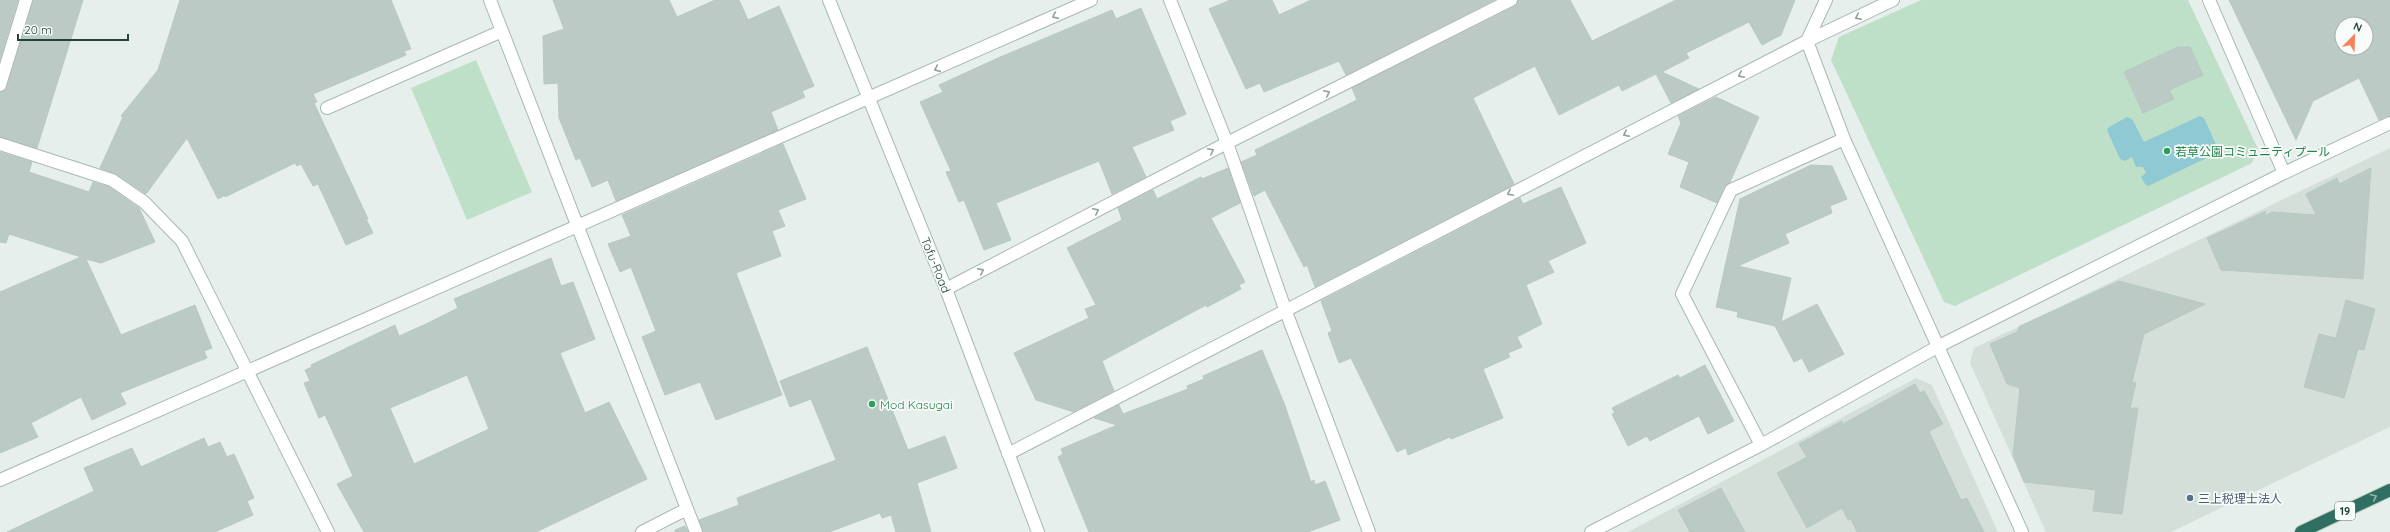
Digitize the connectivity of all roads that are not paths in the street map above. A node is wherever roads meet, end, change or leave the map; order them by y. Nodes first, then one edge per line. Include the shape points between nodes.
1 (26, 0) edge
2 (490, 0) edge
3 (829, 0) edge
4 (1091, 0) edge
5 (1170, 0) edge
6 (1511, 0) edge
7 (1826, 0) edge
8 (1893, 0) edge
9 (2209, 0) edge
10 (502, 31) junction
11 (1806, 41) junction
12 (0, 85) edge
13 (868, 100) junction
14 (326, 108) dead end
15 (2390, 123) edge
16 (1844, 139) junction
17 (1227, 143) junction
18 (0, 144) edge
19 (2284, 173) junction
20 (578, 226) junction
21 (946, 289) junction
22 (1285, 309) junction
23 (1939, 346) junction
24 (246, 370) junction
25 (1761, 445) junction
26 (1008, 454) junction
27 (0, 480) edge
28 (2390, 490) edge
29 (687, 509) junction
30 (328, 532) edge
31 (642, 532) edge
32 (696, 532) edge
33 (1038, 532) edge
34 (1369, 532) edge
35 (1591, 532) edge
36 (2022, 532) edge
37 (2301, 532) edge

1 - 12 street
2 - 10 street
3 - 13 street, Tofu-Road
4 -> 13 street
5 - 17 street
17 -> 6 street
7 - 11 street
8 -> 11 street
9 - 19 street
10 - 14 street
10 - 20 street
11 - 16 street
11 -> 22 street
13 - 20 street
13 - 21 street, Tofu-Road
15 - 19 street
16 - 23 street
16 - 25 street via 1731,190 1682,294
21 -> 17 street
17 - 22 street
18 - 24 street via 112,180 144,202 182,241
19 - 23 street
20 - 24 street
20 - 29 street
21 - 26 street, Tofu-Road
22 - 26 street
22 - 34 street
23 - 25 street
23 - 36 street
24 - 27 street
24 - 30 street
25 - 35 street
26 - 33 street, Tofu-Road
37 -> 28 highway, 19
29 - 31 street
29 - 32 street

